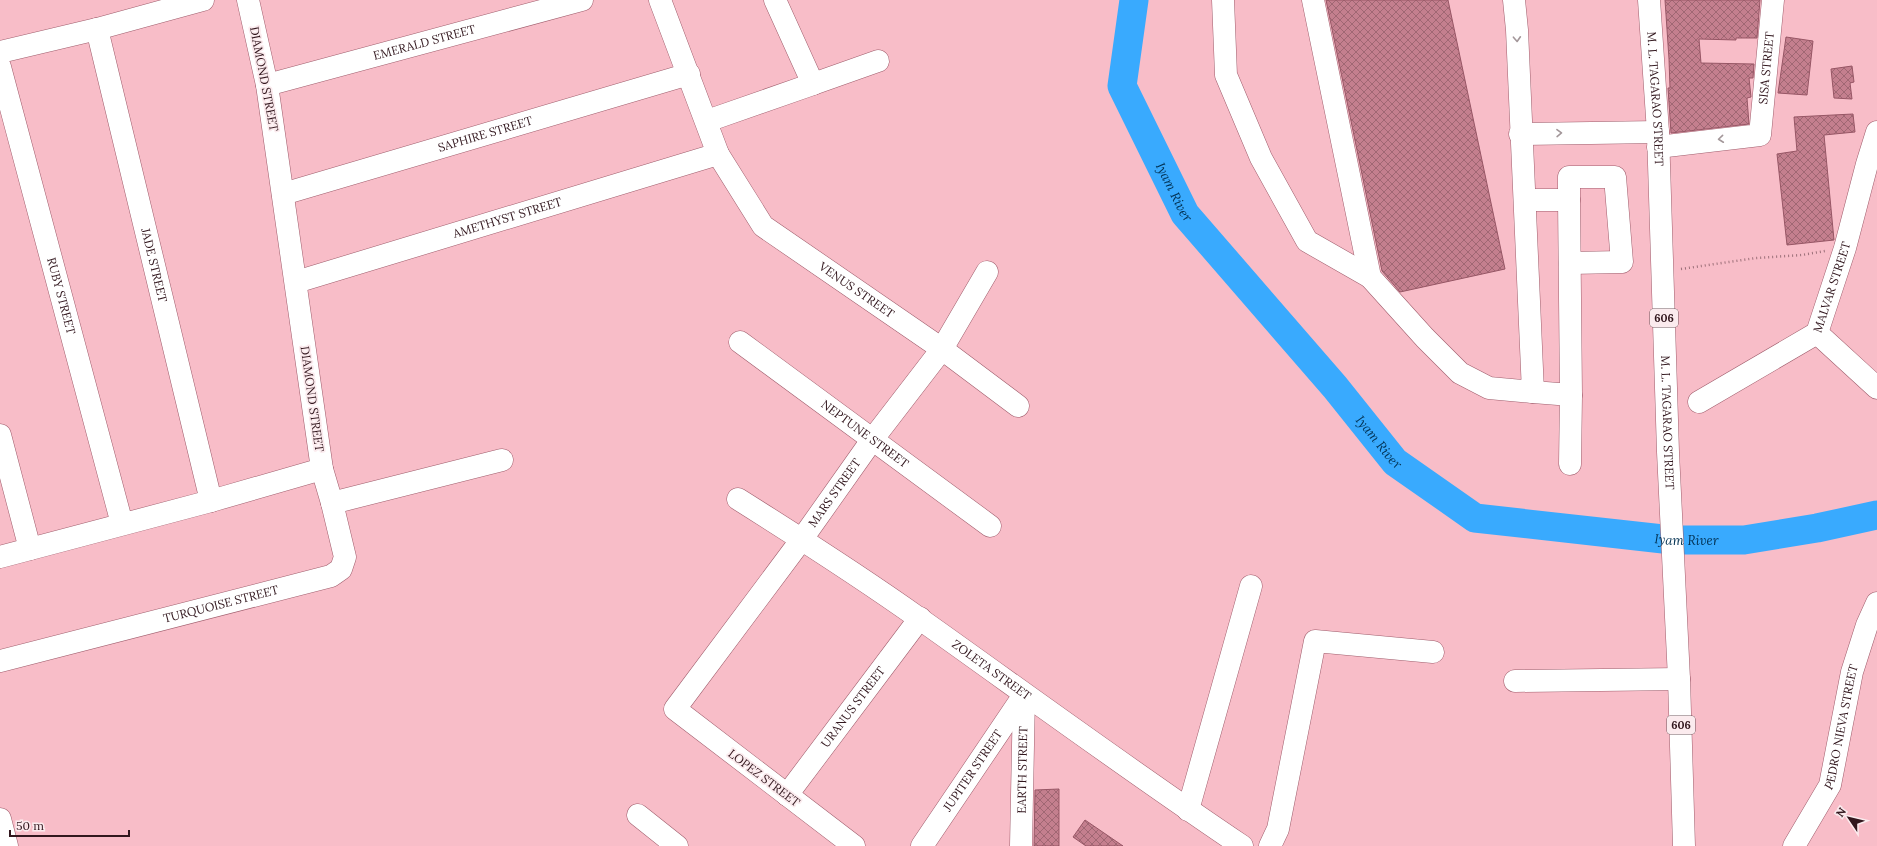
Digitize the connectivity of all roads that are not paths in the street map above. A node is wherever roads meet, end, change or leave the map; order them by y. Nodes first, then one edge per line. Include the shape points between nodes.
1 (203, 0) edge
2 (248, 0) edge
3 (582, 0) edge
4 (660, 0) edge
5 (775, 0) edge
6 (1223, 0) edge
7 (1313, 0) edge
8 (1514, 0) edge
9 (1649, 0) edge
10 (1773, 0) edge
11 (97, 29) junction
12 (0, 52) edge
13 (878, 60) dead end
14 (0, 67) edge
15 (689, 74) junction
16 (812, 84) junction
17 (267, 86) junction
18 (707, 121) junction
19 (1877, 132) edge
20 (1520, 134) junction
21 (1658, 139) junction
22 (718, 154) junction
23 (283, 194) junction
24 (1525, 200) junction
25 (1569, 200) junction
26 (1570, 263) junction
27 (987, 272) dead end
28 (1370, 277) junction
29 (296, 282) junction
30 (1817, 333) junction
31 (740, 342) dead end
32 (942, 349) junction
33 (1877, 388) edge
34 (1532, 392) junction
35 (1571, 395) junction
36 (1699, 402) dead end
37 (1018, 406) dead end
38 (0, 435) edge
39 (872, 440) junction
40 (502, 460) dead end
41 (1570, 464) dead end
42 (322, 469) junction
43 (738, 499) dead end
44 (211, 501) junction
45 (332, 503) junction
46 (122, 524) junction
47 (990, 526) dead end
48 (802, 539) junction
49 (30, 549) junction
50 (0, 557) edge
51 (1251, 586) dead end
52 (1877, 603) edge
53 (920, 618) junction
54 (1433, 652) dead end
55 (0, 661) edge
56 (1679, 679) junction
57 (1515, 681) dead end
58 (1024, 695) junction
59 (675, 709) joint
60 (787, 795) junction
61 (1188, 810) junction
62 (638, 815) dead end
63 (0, 819) edge
64 (7, 846) edge
65 (676, 846) edge
66 (854, 846) edge
67 (922, 846) edge
68 (1021, 846) edge
69 (1242, 846) edge
70 (1270, 846) edge
71 (1684, 846) edge
72 (1794, 846) edge

1 - 11 street
2 - 17 street, DIAMOND STREET
3 - 17 street, EMERALD STREET
4 - 15 street, VENUS STREET
5 - 16 street
6 - 28 street via 1226,75 1261,158 1307,241
7 - 28 street
8 -> 20 street via 1518,43
9 - 21 street, M. L. TAGARAO STREET / 606
10 -> 21 street, SISA STREET via 1760,135
11 - 12 street
11 - 44 street, JADE STREET
13 - 16 street
14 - 46 street, RUBY STREET
15 - 18 street, VENUS STREET
15 - 23 street, SAPHIRE STREET
16 - 18 street
17 - 23 street, DIAMOND STREET
18 - 22 street, VENUS STREET
19 - 30 street, MALVAR STREET via 1845,248
20 -> 21 street
20 - 24 street
21 - 56 street, M. L. TAGARAO STREET / 606 via 1670,504
22 - 29 street, AMETHYST STREET
22 - 32 street, VENUS STREET via 763,226
23 - 29 street, DIAMOND STREET
24 - 25 street
24 - 34 street
25 - 26 street
25 - 26 street via 1569,177 1615,177 1622,262
26 - 35 street
27 - 32 street, MARS STREET
28 - 34 street via 1460,373 1489,388
29 - 42 street, DIAMOND STREET
30 - 33 street
30 - 36 street, MALVAR STREET
31 - 39 street, NEPTUNE STREET
32 - 37 street, VENUS STREET
32 - 39 street, MARS STREET
34 - 35 street
35 - 41 street
38 - 49 street
39 - 47 street, NEPTUNE STREET
39 - 48 street, MARS STREET
40 - 45 street
42 - 44 street, DIAMOND STREET
42 - 45 street, TURQUOISE STREET
43 - 48 street, ZOLETA STREET
44 - 46 street, DIAMOND STREET
45 - 55 street, TURQUOISE STREET via 345,557 341,569 332,576
46 - 49 street, DIAMOND STREET
48 - 53 street, ZOLETA STREET
48 - 59 street, MARS STREET
49 - 50 street, DIAMOND STREET
51 - 61 street
52 - 72 street, PEDRO NIEVA STREET via 1852,672 1830,785
53 - 58 street, ZOLETA STREET
53 - 60 street, URANUS STREET
54 - 70 street via 1315,641 1278,829
56 - 57 street
56 - 71 street, M. L. TAGARAO STREET / 606
58 - 61 street, ZOLETA STREET
58 - 67 street, JUPITER STREET
58 - 68 street, EARTH STREET
59 - 60 street, LOPEZ STREET
60 - 66 street, LOPEZ STREET
61 - 69 street, ZOLETA STREET
62 - 65 street
63 - 64 street

